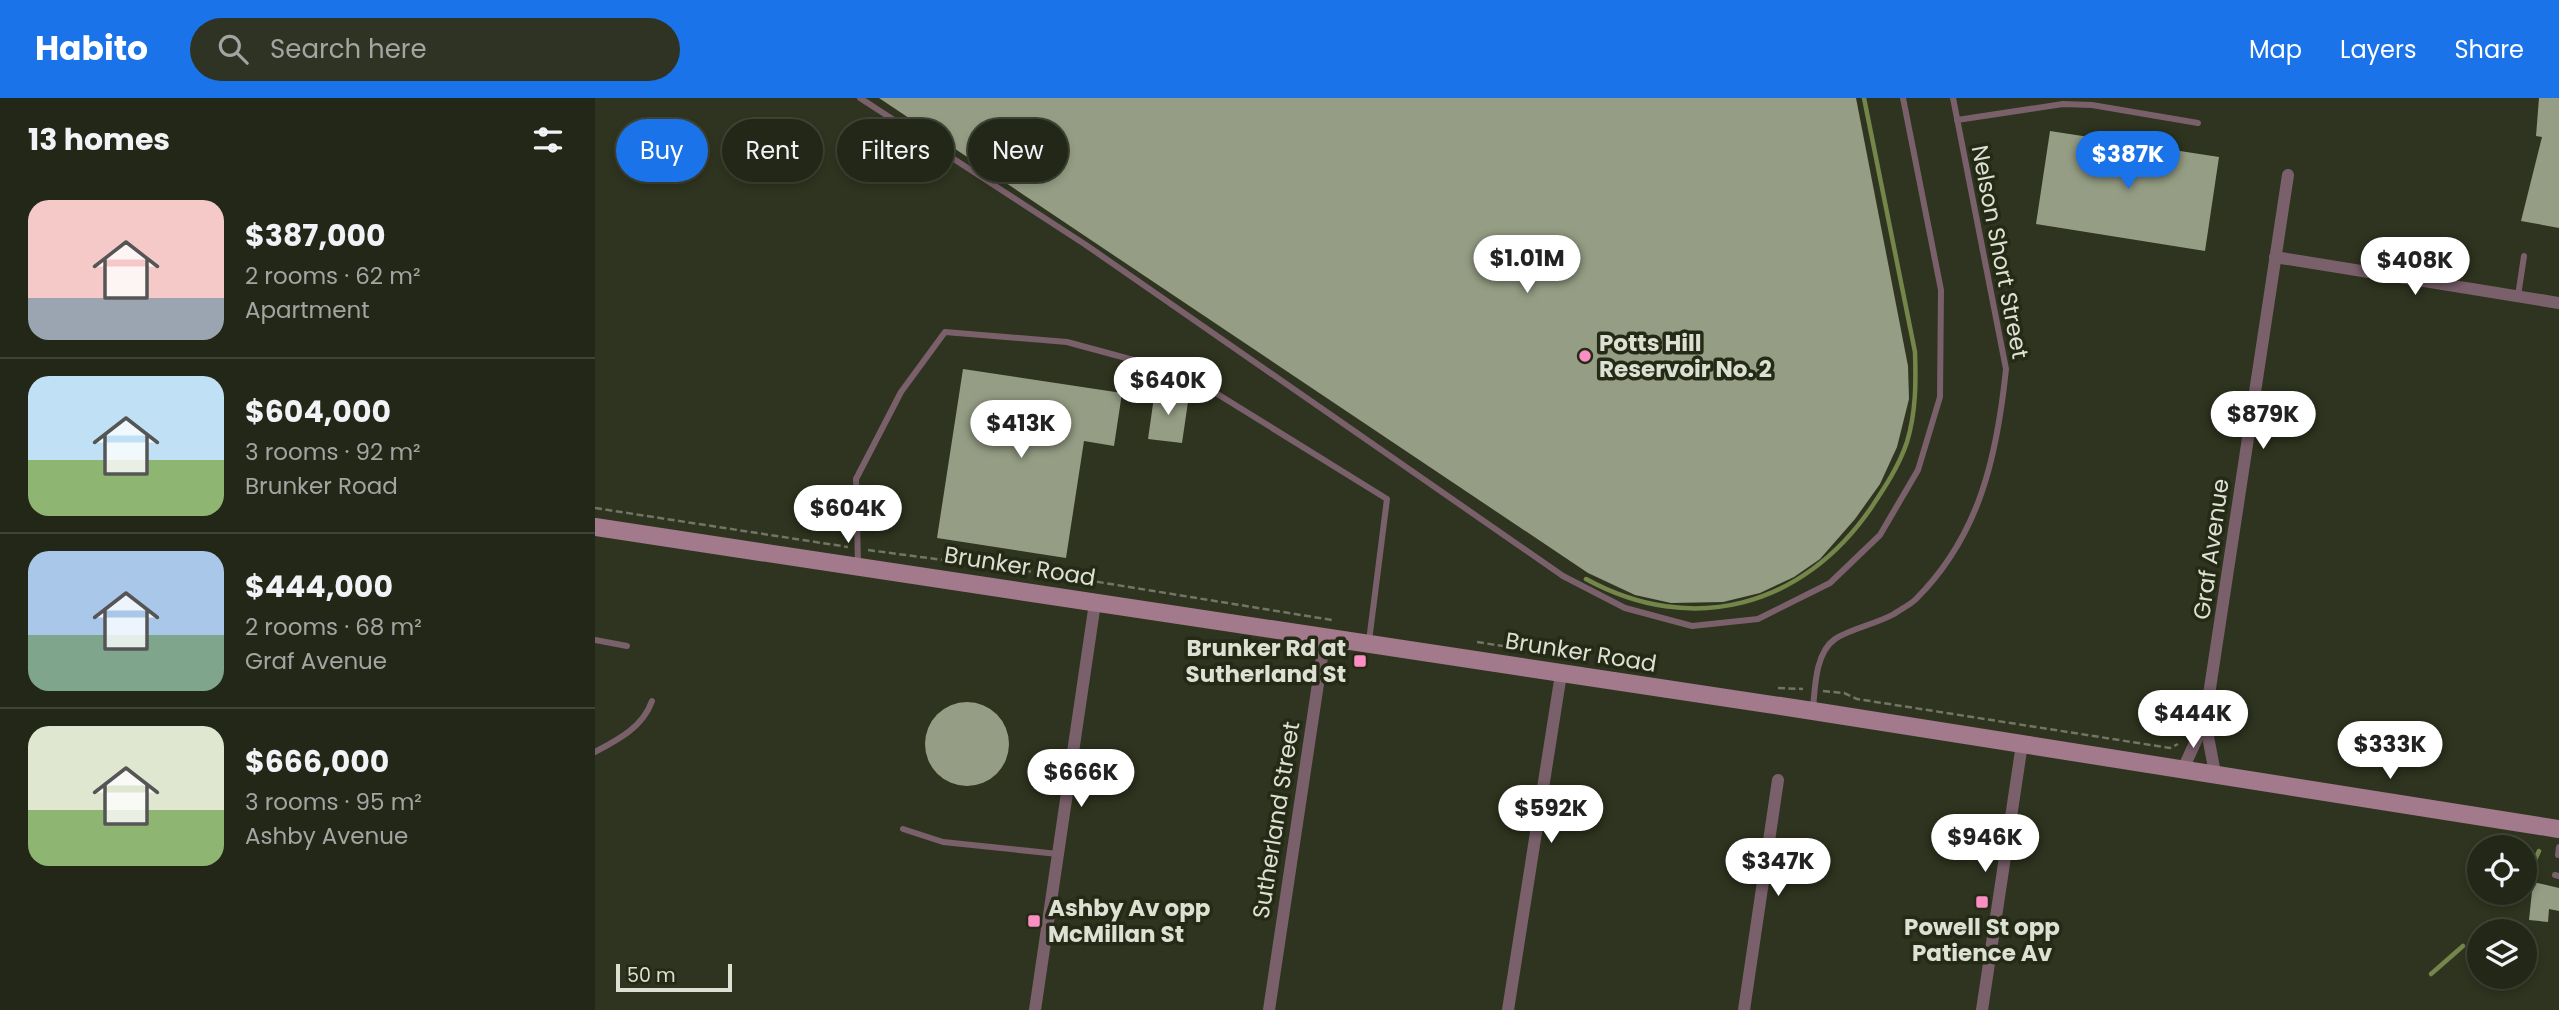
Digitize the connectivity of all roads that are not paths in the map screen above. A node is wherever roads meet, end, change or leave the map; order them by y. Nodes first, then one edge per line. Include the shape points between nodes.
1 (860, 98) edge
2 (1903, 98) edge
3 (1953, 98) edge
4 (1957, 120) junction
5 (2198, 123) dead end
6 (2288, 175) dead end
7 (2275, 257) junction
8 (2523, 257) dead end
9 (2517, 298) junction
10 (2559, 303) edge
11 (595, 527) edge
12 (858, 557) junction
13 (1095, 603) junction
14 (1325, 637) junction
15 (595, 640) edge
16 (1369, 644) junction
17 (627, 646) dead end
18 (1561, 674) junction
19 (652, 701) dead end
20 (1813, 711) junction
21 (2205, 721) junction
22 (2021, 744) junction
23 (595, 752) edge
24 (2183, 769) junction
25 (2215, 773) junction
26 (1778, 780) dead end
27 (2559, 828) edge
28 (904, 829) dead end
29 (1058, 854) junction
30 (1035, 1010) edge
31 (1269, 1010) edge
32 (1508, 1010) edge
33 (1744, 1010) edge
34 (1982, 1010) edge

1 - 2 lane via 1086,245 1563,576 1625,608 1692,626 1758,619 1830,583 1879,535 1918,470 1940,397 1941,290
3 - 4 lane, Nelson Short Street
4 - 5 lane via 2063,104
4 - 20 lane, Nelson Short Street via 2006,369 1983,495 1961,542 1915,601 1877,624 1835,639 1823,653
6 - 7 street, Graf Avenue
7 - 9 street
7 - 21 street, Graf Avenue
8 - 9 lane
9 - 10 street
11 - 12 main road, Brunker Road
12 - 13 main road, Brunker Road
12 - 16 lane via 856,479 901,392 945,332 1067,342 1185,374 1387,499
13 - 14 main road, Brunker Road
13 - 29 street
14 - 16 main road, Brunker Road
14 - 31 street, Sutherland Street
15 - 17 lane
16 - 18 main road, Brunker Road
18 - 20 main road, Brunker Road
18 - 32 street
19 - 23 lane via 627,734
20 - 22 main road, Brunker Road
21 - 24 street, Graf Avenue
21 - 25 street, Graf Avenue
22 - 24 main road, Brunker Road
22 - 34 street
24 - 25 main road, Brunker Road
25 - 27 main road, Brunker Road
26 - 33 street
28 - 29 lane via 943,842
29 - 30 street

